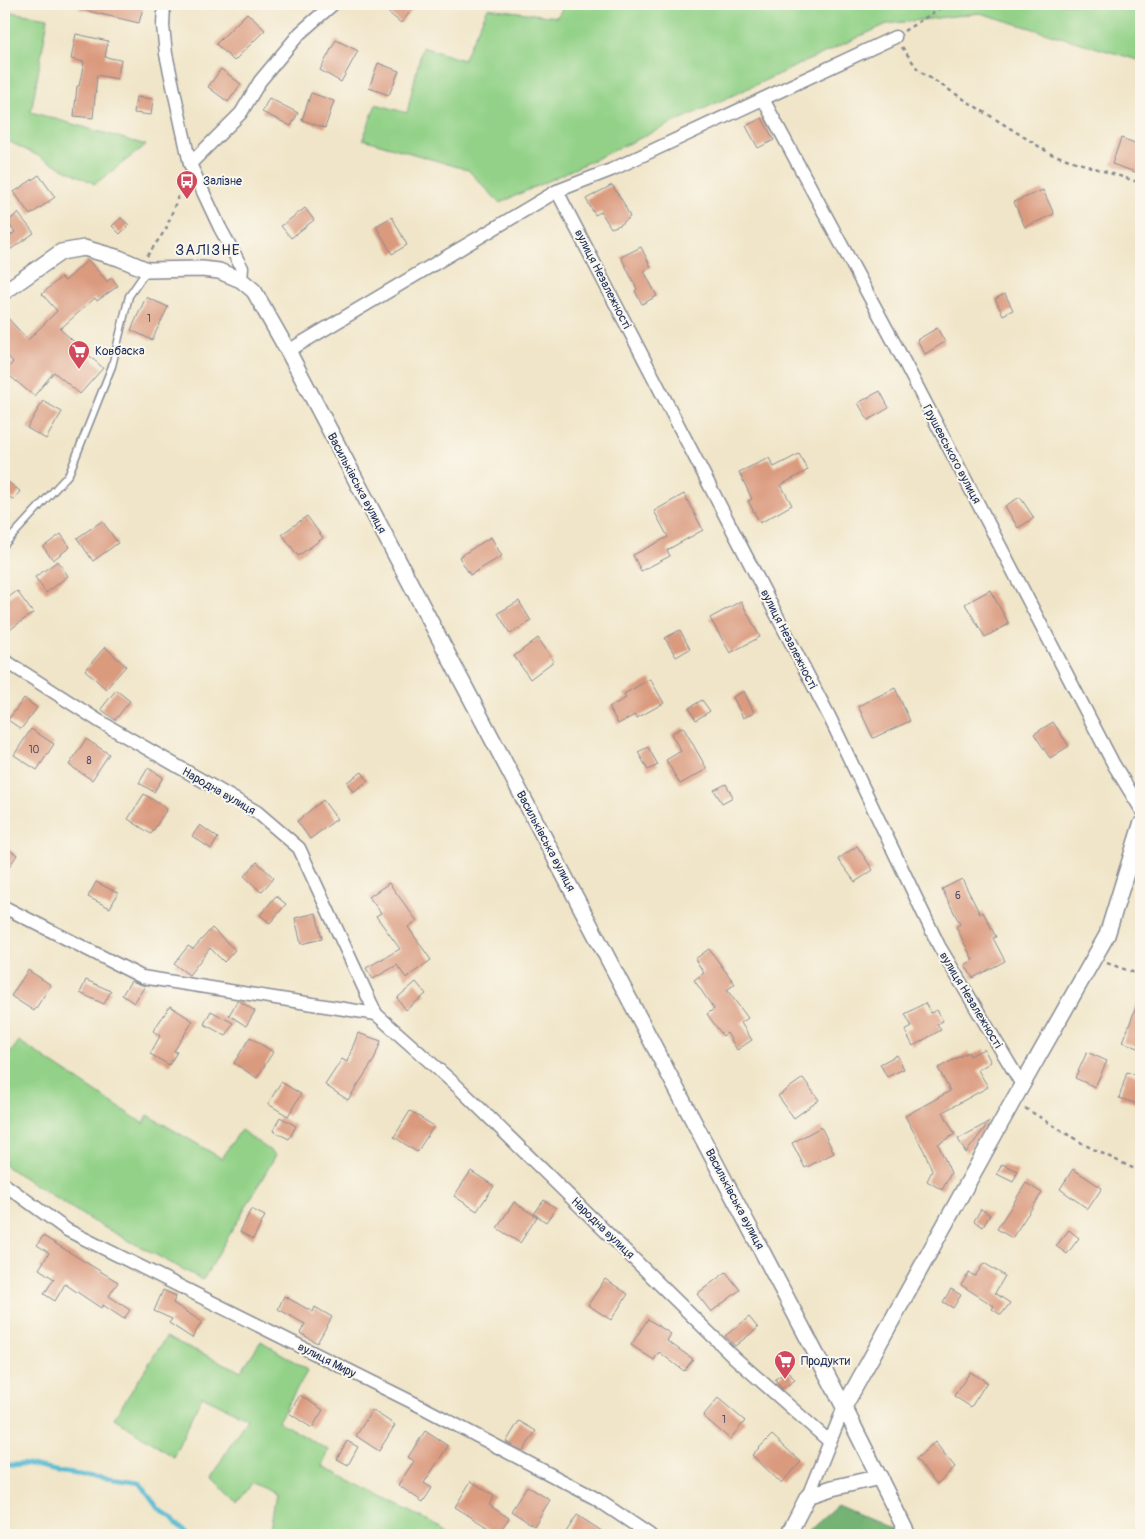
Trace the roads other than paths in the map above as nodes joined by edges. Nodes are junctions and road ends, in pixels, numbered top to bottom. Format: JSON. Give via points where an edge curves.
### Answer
{"nodes":[{"id":1,"x":164,"y":4,"type":"edge"},
{"id":2,"x":333,"y":4,"type":"edge"},
{"id":3,"x":895,"y":37,"type":"road end"},
{"id":4,"x":763,"y":98,"type":"junction"},
{"id":5,"x":190,"y":164,"type":"junction"},
{"id":6,"x":557,"y":191,"type":"junction"},
{"id":7,"x":143,"y":269,"type":"junction"},
{"id":8,"x":241,"y":280,"type":"junction"},
{"id":9,"x":4,"y":292,"type":"edge"},
{"id":10,"x":288,"y":351,"type":"junction"},
{"id":11,"x":4,"y":546,"type":"edge"},
{"id":12,"x":4,"y":660,"type":"edge"},
{"id":13,"x":1141,"y":809,"type":"edge"},
{"id":14,"x":1141,"y":825,"type":"edge"},
{"id":15,"x":4,"y":907,"type":"edge"},
{"id":16,"x":376,"y":1014,"type":"junction"},
{"id":17,"x":1022,"y":1085,"type":"junction"},
{"id":18,"x":4,"y":1184,"type":"edge"},
{"id":19,"x":844,"y":1407,"type":"junction"},
{"id":20,"x":830,"y":1442,"type":"junction"},
{"id":21,"x":880,"y":1477,"type":"junction"},
{"id":22,"x":808,"y":1496,"type":"junction"},
{"id":23,"x":650,"y":1535,"type":"edge"},
{"id":24,"x":788,"y":1535,"type":"edge"},
{"id":25,"x":908,"y":1535,"type":"edge"}],
"edges":[{"from":1,"to":5,"type":"street","via":[[166,54]]},
{"from":2,"to":5,"type":"street","via":[[300,33],[260,81],[241,114]]},
{"from":3,"to":4,"type":"street"},
{"from":4,"to":6,"type":"street","via":[[611,170]]},
{"from":4,"to":13,"type":"street","name":"Грушевського вулиця","via":[[1114,765]]},
{"from":5,"to":8,"type":"street","via":[[242,268]]},
{"from":6,"to":10,"type":"street"},
{"from":6,"to":17,"type":"street","name":"вулиця Незалежності","via":[[830,718],[939,946]]},
{"from":7,"to":8,"type":"street","via":[[202,269],[219,271]]},
{"from":7,"to":9,"type":"street","via":[[84,248],[60,252]]},
{"from":7,"to":11,"type":"lane","via":[[129,296],[112,366],[69,474]]},
{"from":8,"to":10,"type":"street","name":"Васильківська вулиця","via":[[254,291]]},
{"from":10,"to":19,"type":"street","name":"Васильківська вулиця"},
{"from":12,"to":16,"type":"street","name":"Народна вулиця","via":[[99,721],[256,812],[298,848]]},
{"from":14,"to":17,"type":"street","via":[[1107,935]]},
{"from":15,"to":16,"type":"street","via":[[142,977]]},
{"from":16,"to":20,"type":"street","name":"Народна вулиця","via":[[457,1086],[736,1358]]},
{"from":17,"to":19,"type":"street"},
{"from":18,"to":23,"type":"street","name":"вулиця Миру","via":[[67,1230],[422,1407],[594,1498]]},
{"from":19,"to":20,"type":"street"},
{"from":19,"to":21,"type":"street","name":"Васильківська вулиця"},
{"from":20,"to":22,"type":"street"},
{"from":21,"to":22,"type":"street"},
{"from":21,"to":25,"type":"street","name":"Васильківська вулиця"},
{"from":22,"to":24,"type":"street"}]}
